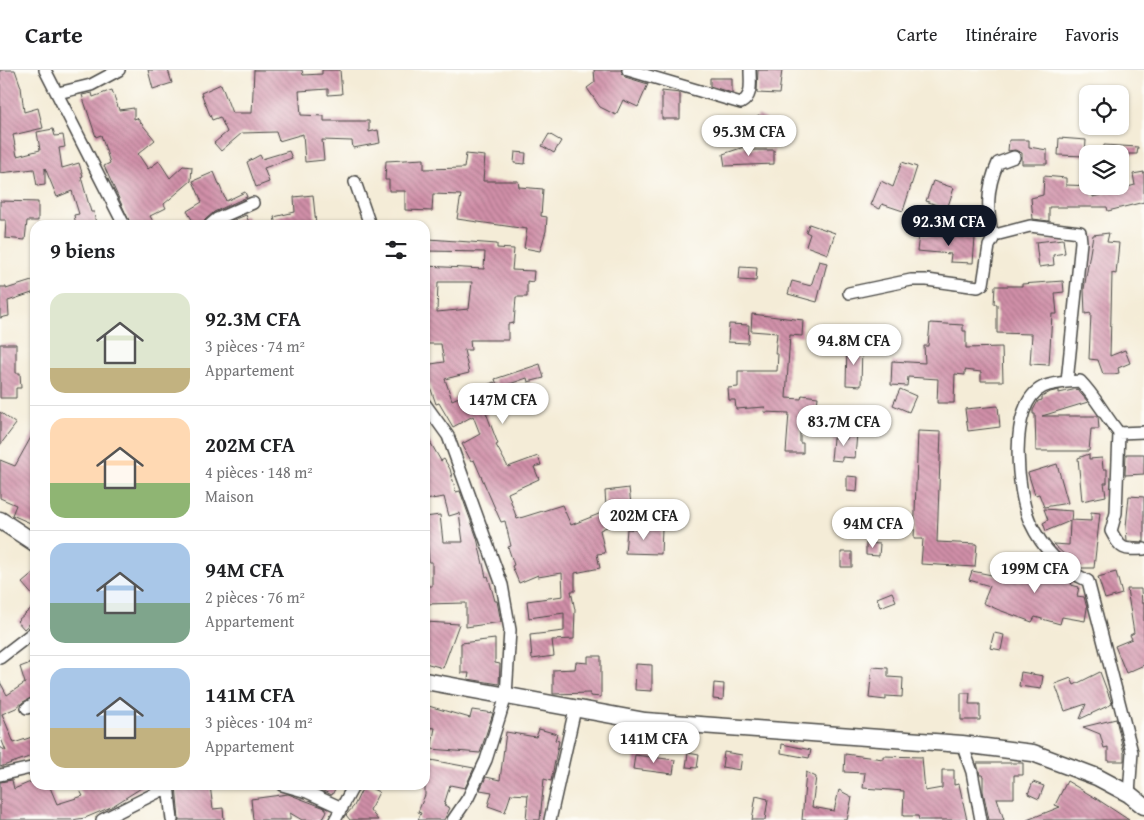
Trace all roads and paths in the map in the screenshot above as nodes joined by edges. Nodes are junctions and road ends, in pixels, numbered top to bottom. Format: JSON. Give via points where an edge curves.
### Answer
{"nodes":[{"id":1,"x":45,"y":70,"type":"edge"},
{"id":2,"x":119,"y":70,"type":"edge"},
{"id":3,"x":628,"y":70,"type":"edge"},
{"id":4,"x":750,"y":70,"type":"edge"},
{"id":5,"x":58,"y":93,"type":"junction"},
{"id":6,"x":1014,"y":157,"type":"dead end"},
{"id":7,"x":355,"y":182,"type":"dead end"},
{"id":8,"x":253,"y":203,"type":"dead end"},
{"id":9,"x":122,"y":220,"type":"edge"},
{"id":10,"x":216,"y":220,"type":"edge"},
{"id":11,"x":368,"y":220,"type":"edge"},
{"id":12,"x":993,"y":239,"type":"junction"},
{"id":13,"x":849,"y":293,"type":"dead end"},
{"id":14,"x":1067,"y":382,"type":"junction"},
{"id":15,"x":430,"y":411,"type":"edge"},
{"id":16,"x":1119,"y":432,"type":"junction"},
{"id":17,"x":1144,"y":432,"type":"edge"},
{"id":18,"x":0,"y":520,"type":"edge"},
{"id":19,"x":30,"y":540,"type":"edge"},
{"id":20,"x":1144,"y":549,"type":"edge"},
{"id":21,"x":30,"y":635,"type":"edge"},
{"id":22,"x":0,"y":658,"type":"edge"},
{"id":23,"x":430,"y":682,"type":"edge"},
{"id":24,"x":506,"y":696,"type":"junction"},
{"id":25,"x":575,"y":709,"type":"junction"},
{"id":26,"x":962,"y":744,"type":"junction"},
{"id":27,"x":30,"y":768,"type":"edge"},
{"id":28,"x":0,"y":775,"type":"edge"},
{"id":29,"x":160,"y":790,"type":"edge"},
{"id":30,"x":168,"y":790,"type":"edge"},
{"id":31,"x":300,"y":790,"type":"edge"},
{"id":32,"x":351,"y":790,"type":"edge"},
{"id":33,"x":1129,"y":794,"type":"junction"},
{"id":34,"x":1144,"y":806,"type":"edge"},
{"id":35,"x":342,"y":808,"type":"junction"},
{"id":36,"x":102,"y":820,"type":"edge"},
{"id":37,"x":172,"y":820,"type":"edge"},
{"id":38,"x":335,"y":820,"type":"edge"},
{"id":39,"x":453,"y":820,"type":"edge"},
{"id":40,"x":550,"y":820,"type":"edge"},
{"id":41,"x":981,"y":820,"type":"edge"}],
"edges":[{"from":1,"to":5,"type":"street"},
{"from":2,"to":5,"type":"street","via":[[91,85]]},
{"from":3,"to":4,"type":"street","via":[[740,103],[747,100],[750,93]]},
{"from":5,"to":9,"type":"street"},
{"from":6,"to":12,"type":"street","via":[[998,163],[990,180],[987,210]]},
{"from":7,"to":11,"type":"street"},
{"from":8,"to":10,"type":"street"},
{"from":12,"to":13,"type":"street","via":[[983,284],[978,287],[911,280]]},
{"from":12,"to":14,"type":"street","via":[[995,235],[1030,226],[1080,232]]},
{"from":14,"to":16,"type":"street","via":[[1080,381]]},
{"from":14,"to":33,"type":"street","via":[[1042,387],[1028,401],[1021,417],[1018,470],[1030,522],[1051,555],[1088,581],[1132,752]]},
{"from":15,"to":24,"type":"street","via":[[448,436],[502,585],[510,630]]},
{"from":16,"to":17,"type":"street"},
{"from":16,"to":20,"type":"street","via":[[1116,513],[1111,531],[1119,546],[1127,550]]},
{"from":18,"to":19,"type":"main road"},
{"from":21,"to":22,"type":"street"},
{"from":23,"to":24,"type":"main road"},
{"from":24,"to":25,"type":"main road"},
{"from":24,"to":39,"type":"street","via":[[486,760],[468,798]]},
{"from":25,"to":26,"type":"main road","via":[[645,721]]},
{"from":25,"to":40,"type":"street"},
{"from":26,"to":33,"type":"main road","via":[[1033,753],[1064,763]]},
{"from":26,"to":41,"type":"street","via":[[972,772]]},
{"from":27,"to":28,"type":"street"},
{"from":29,"to":36,"type":"street"},
{"from":30,"to":37,"type":"street"},
{"from":31,"to":35,"type":"street"},
{"from":32,"to":35,"type":"street"},
{"from":33,"to":34,"type":"main road"},
{"from":35,"to":38,"type":"street"}]}
